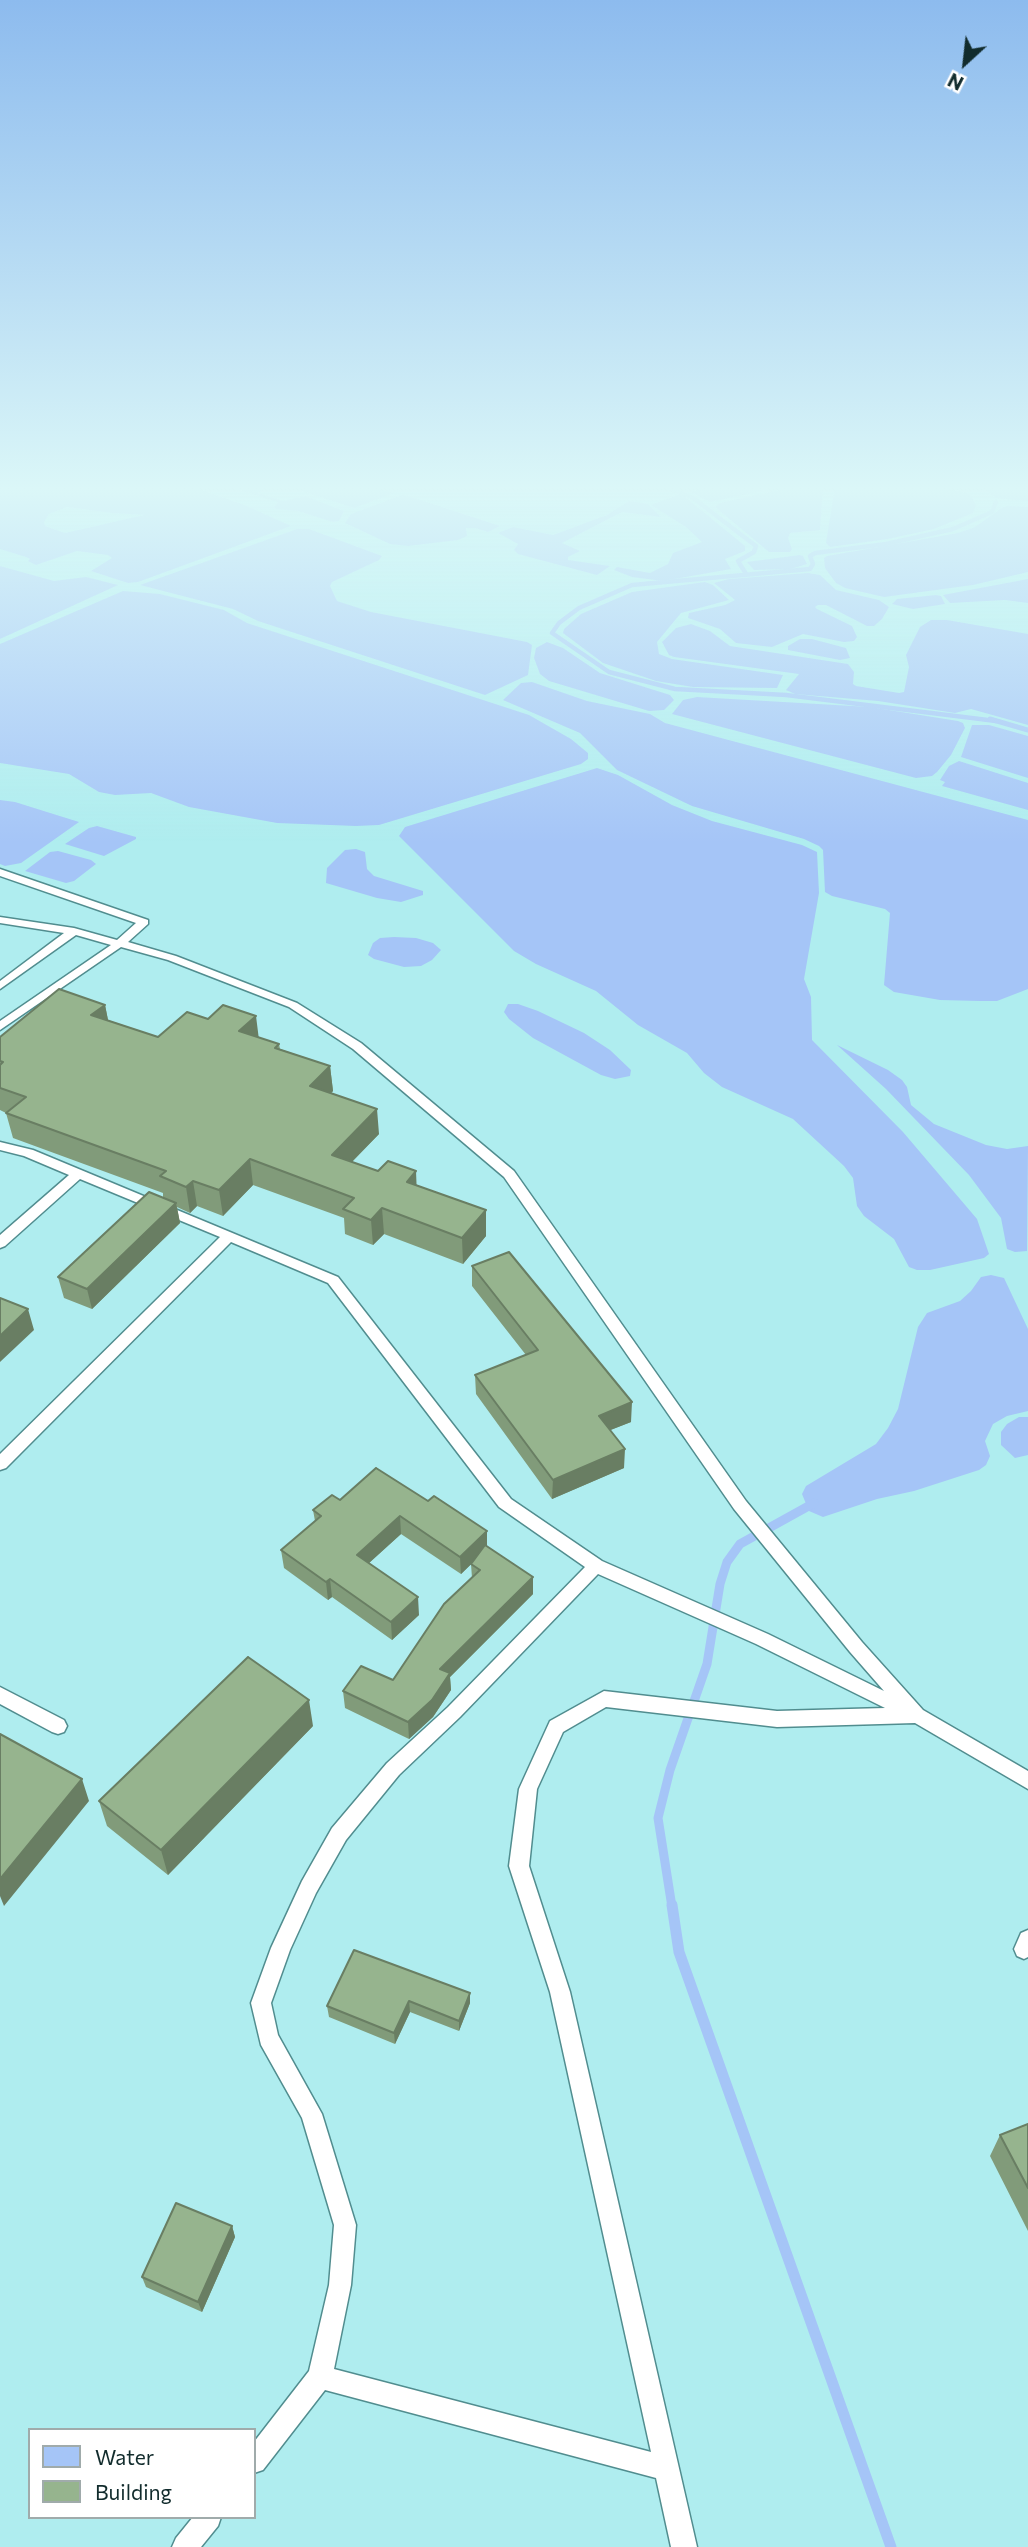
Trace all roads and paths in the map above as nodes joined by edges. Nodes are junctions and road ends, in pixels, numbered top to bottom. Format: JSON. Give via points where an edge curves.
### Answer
{"nodes":[{"id":1,"x":0,"y":872,"type":"edge"},
{"id":2,"x":0,"y":920,"type":"edge"},
{"id":3,"x":74,"y":931,"type":"junction"},
{"id":4,"x":120,"y":944,"type":"junction"},
{"id":5,"x":0,"y":986,"type":"edge"},
{"id":6,"x":0,"y":1026,"type":"edge"},
{"id":7,"x":0,"y":1146,"type":"edge"},
{"id":8,"x":78,"y":1174,"type":"junction"},
{"id":9,"x":229,"y":1236,"type":"junction"},
{"id":10,"x":0,"y":1243,"type":"edge"},
{"id":11,"x":0,"y":1464,"type":"edge"},
{"id":12,"x":596,"y":1566,"type":"junction"},
{"id":13,"x":0,"y":1695,"type":"edge"},
{"id":14,"x":917,"y":1715,"type":"junction"},
{"id":15,"x":58,"y":1726,"type":"dead end"},
{"id":16,"x":1028,"y":1781,"type":"edge"},
{"id":17,"x":320,"y":2377,"type":"junction"},
{"id":18,"x":256,"y":2458,"type":"edge"},
{"id":19,"x":666,"y":2468,"type":"junction"},
{"id":20,"x":207,"y":2519,"type":"edge"},
{"id":21,"x":185,"y":2547,"type":"edge"},
{"id":22,"x":684,"y":2547,"type":"edge"}],
"edges":[{"from":1,"to":4,"type":"lane","via":[[144,922]]},
{"from":2,"to":3,"type":"lane"},
{"from":3,"to":4,"type":"lane"},
{"from":3,"to":5,"type":"lane"},
{"from":4,"to":6,"type":"lane"},
{"from":4,"to":14,"type":"lane","via":[[173,958],[293,1005],[357,1046],[509,1174],[740,1506]]},
{"from":7,"to":8,"type":"lane"},
{"from":8,"to":9,"type":"lane"},
{"from":8,"to":10,"type":"lane"},
{"from":9,"to":11,"type":"lane"},
{"from":9,"to":12,"type":"lane","via":[[333,1280],[506,1503]]},
{"from":12,"to":14,"type":"lane","via":[[762,1639]]},
{"from":12,"to":17,"type":"lane","via":[[393,1769],[339,1834],[304,1899],[261,2003],[268,2038],[312,2114],[345,2225],[340,2286]]},
{"from":13,"to":15,"type":"lane"},
{"from":14,"to":16,"type":"lane"},
{"from":14,"to":19,"type":"lane","via":[[777,1719],[604,1699],[556,1727],[528,1788],[519,1866],[560,1992]]},
{"from":17,"to":18,"type":"lane"},
{"from":17,"to":19,"type":"lane"},
{"from":19,"to":22,"type":"lane"},
{"from":20,"to":21,"type":"lane"}]}
